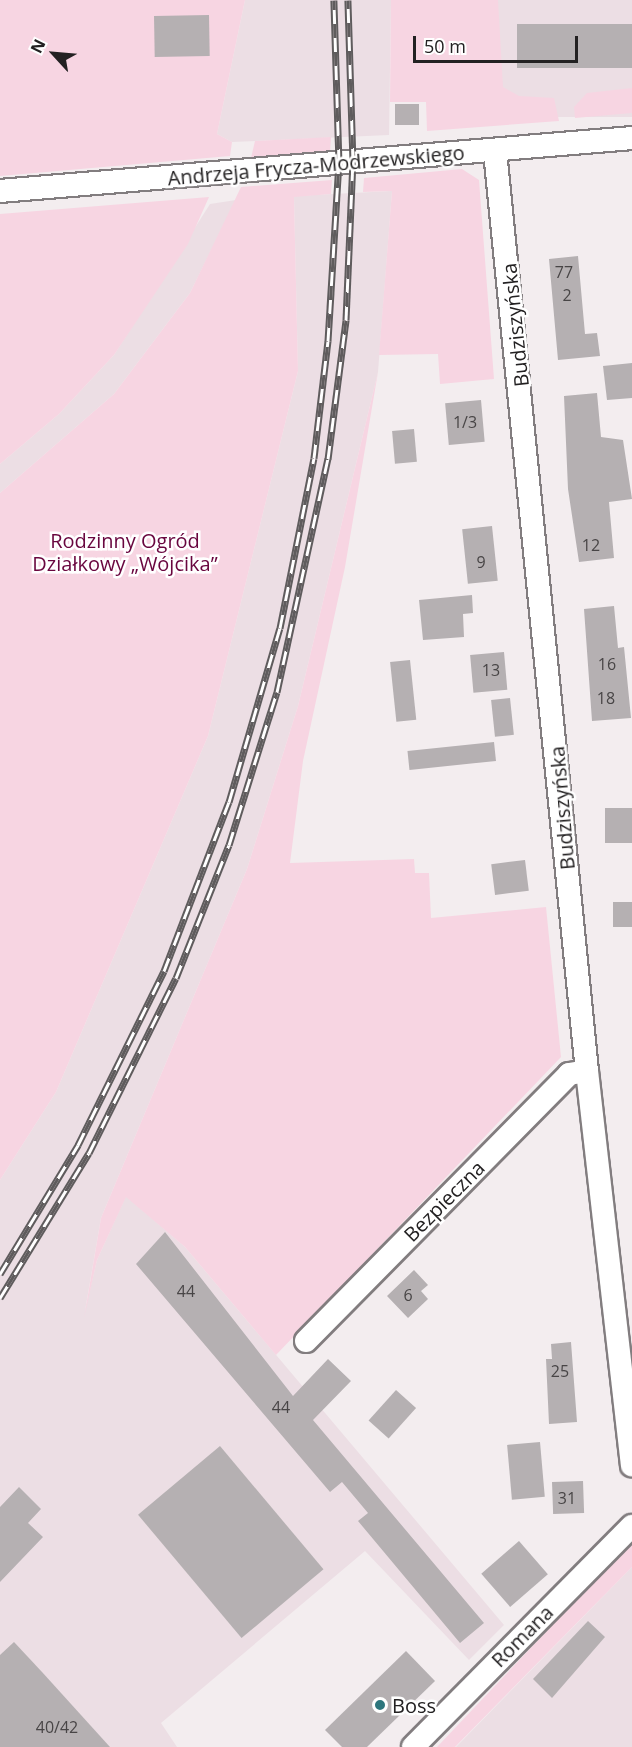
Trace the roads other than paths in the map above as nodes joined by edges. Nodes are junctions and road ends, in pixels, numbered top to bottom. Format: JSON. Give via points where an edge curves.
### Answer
{"nodes":[{"id":1,"x":632,"y":138,"type":"edge"},
{"id":2,"x":495,"y":151,"type":"junction"},
{"id":3,"x":0,"y":191,"type":"edge"},
{"id":4,"x":586,"y":1071,"type":"junction"},
{"id":5,"x":306,"y":1341,"type":"dead end"},
{"id":6,"x":632,"y":1466,"type":"edge"},
{"id":7,"x":632,"y":1526,"type":"edge"},
{"id":8,"x":413,"y":1747,"type":"edge"}],
"edges":[{"from":1,"to":2,"type":"street","name":"Andrzeja Frycza-Modrzewskiego"},
{"from":2,"to":3,"type":"street","name":"Andrzeja Frycza-Modrzewskiego"},
{"from":2,"to":4,"type":"street","name":"Budziszyńska"},
{"from":4,"to":5,"type":"street","name":"Bezpieczna","via":[[569,1074]]},
{"from":4,"to":6,"type":"street","name":"Budziszyńska"},
{"from":7,"to":8,"type":"street","name":"Romana"}]}
